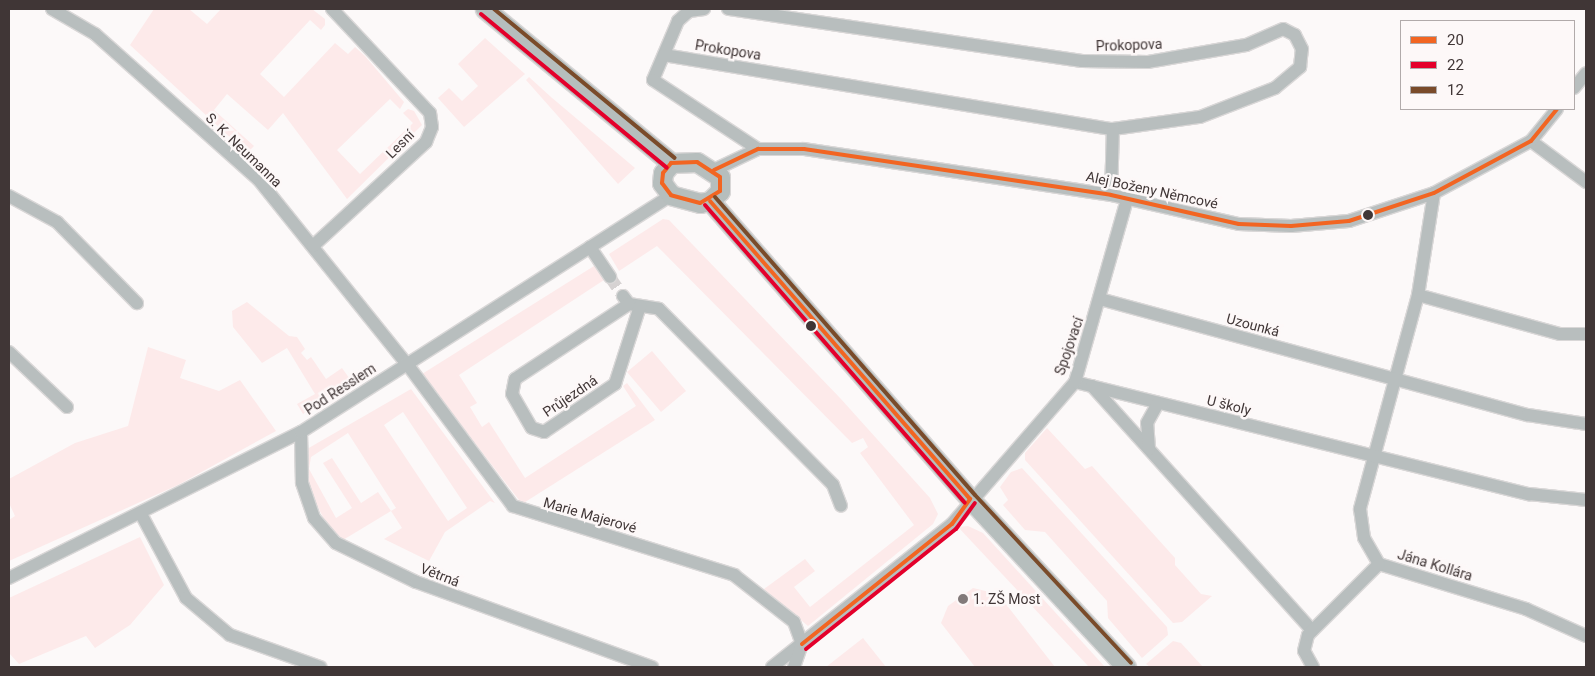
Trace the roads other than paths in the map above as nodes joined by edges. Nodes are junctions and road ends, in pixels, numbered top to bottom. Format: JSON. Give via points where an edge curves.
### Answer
{"nodes":[{"id":1,"x":52,"y":9,"type":"edge"},
{"id":2,"x":332,"y":9,"type":"edge"},
{"id":3,"x":485,"y":9,"type":"edge"},
{"id":4,"x":704,"y":9,"type":"edge"},
{"id":5,"x":728,"y":9,"type":"edge"},
{"id":6,"x":762,"y":11,"type":"edge"},
{"id":7,"x":664,"y":55,"type":"junction"},
{"id":8,"x":1586,"y":73,"type":"edge"},
{"id":9,"x":1575,"y":87,"type":"edge"},
{"id":10,"x":1556,"y":110,"type":"edge"},
{"id":11,"x":1113,"y":129,"type":"junction"},
{"id":12,"x":1531,"y":141,"type":"junction"},
{"id":13,"x":758,"y":149,"type":"junction"},
{"id":14,"x":671,"y":163,"type":"junction"},
{"id":15,"x":714,"y":170,"type":"junction"},
{"id":16,"x":1586,"y":182,"type":"edge"},
{"id":17,"x":1434,"y":193,"type":"junction"},
{"id":18,"x":670,"y":195,"type":"junction"},
{"id":19,"x":1111,"y":195,"type":"junction"},
{"id":20,"x":9,"y":196,"type":"edge"},
{"id":21,"x":1127,"y":199,"type":"junction"},
{"id":22,"x":710,"y":201,"type":"junction"},
{"id":23,"x":313,"y":246,"type":"junction"},
{"id":24,"x":590,"y":247,"type":"junction"},
{"id":25,"x":610,"y":276,"type":"tunnel mouth"},
{"id":26,"x":1418,"y":295,"type":"junction"},
{"id":27,"x":1100,"y":299,"type":"junction"},
{"id":28,"x":631,"y":302,"type":"junction"},
{"id":29,"x":137,"y":303,"type":"dead end"},
{"id":30,"x":1586,"y":334,"type":"edge"},
{"id":31,"x":9,"y":352,"type":"edge"},
{"id":32,"x":407,"y":364,"type":"junction"},
{"id":33,"x":1398,"y":380,"type":"junction"},
{"id":34,"x":1075,"y":382,"type":"junction"},
{"id":35,"x":1092,"y":386,"type":"junction"},
{"id":36,"x":1158,"y":403,"type":"junction"},
{"id":37,"x":68,"y":407,"type":"dead end"},
{"id":38,"x":1586,"y":424,"type":"edge"},
{"id":39,"x":301,"y":432,"type":"junction"},
{"id":40,"x":1148,"y":449,"type":"junction"},
{"id":41,"x":1375,"y":458,"type":"junction"},
{"id":42,"x":970,"y":499,"type":"junction"},
{"id":43,"x":1586,"y":500,"type":"edge"},
{"id":44,"x":841,"y":506,"type":"dead end"},
{"id":45,"x":141,"y":514,"type":"junction"},
{"id":46,"x":1379,"y":564,"type":"junction"},
{"id":47,"x":9,"y":578,"type":"edge"},
{"id":48,"x":1312,"y":630,"type":"junction"},
{"id":49,"x":1586,"y":636,"type":"edge"},
{"id":50,"x":802,"y":644,"type":"junction"},
{"id":51,"x":320,"y":667,"type":"edge"},
{"id":52,"x":652,"y":667,"type":"edge"},
{"id":53,"x":772,"y":667,"type":"edge"},
{"id":54,"x":794,"y":667,"type":"edge"},
{"id":55,"x":1126,"y":667,"type":"edge"},
{"id":56,"x":1313,"y":667,"type":"edge"}],
"edges":[{"from":1,"to":23,"type":"street","name":"S. K. Neumanna","via":[[95,34],[258,179]]},
{"from":2,"to":23,"type":"street","name":"Lesní","via":[[430,113],[432,127],[426,142]]},
{"from":3,"to":14,"type":"street"},
{"from":4,"to":7,"type":"street","via":[[689,11],[678,21]]},
{"from":5,"to":6,"type":"street","name":"Prokopova"},
{"from":6,"to":11,"type":"street","name":"Prokopova","via":[[1082,61],[1148,62],[1246,45],[1283,29],[1295,35],[1302,49],[1300,67],[1275,88],[1200,117]]},
{"from":7,"to":11,"type":"street","name":"Prokopova"},
{"from":7,"to":13,"type":"street","via":[[653,80]]},
{"from":8,"to":9,"type":"street"},
{"from":10,"to":12,"type":"street","name":"Alej Boženy Němcové"},
{"from":11,"to":19,"type":"street"},
{"from":12,"to":16,"type":"street"},
{"from":12,"to":17,"type":"street","name":"Alej Boženy Němcové"},
{"from":13,"to":15,"type":"street","name":"Alej Boženy Němcové"},
{"from":13,"to":19,"type":"street","name":"Alej Boženy Němcové","via":[[804,149]]},
{"from":14,"to":15,"type":"street","via":[[697,162]]},
{"from":14,"to":18,"type":"street","via":[[663,172],[662,183]]},
{"from":15,"to":22,"type":"street","via":[[720,177],[720,191]]},
{"from":17,"to":21,"type":"street","name":"Alej Boženy Němcové","via":[[1349,221],[1291,226],[1239,224]]},
{"from":17,"to":26,"type":"street","name":"Jána Kollára"},
{"from":18,"to":22,"type":"street","via":[[688,202]]},
{"from":18,"to":24,"type":"street","name":"Pod Resslem"},
{"from":19,"to":21,"type":"street","name":"Alej Boženy Němcové"},
{"from":20,"to":29,"type":"street","via":[[56,222]]},
{"from":21,"to":27,"type":"street","name":"Spojovací"},
{"from":22,"to":42,"type":"street"},
{"from":23,"to":32,"type":"street","name":"S. K. Neumanna"},
{"from":24,"to":25,"type":"street"},
{"from":24,"to":32,"type":"street","name":"Pod Resslem"},
{"from":26,"to":30,"type":"street","via":[[1560,334]]},
{"from":26,"to":33,"type":"street","name":"Jána Kollára"},
{"from":27,"to":33,"type":"street","name":"Uzounká"},
{"from":27,"to":34,"type":"street","name":"Spojovací"},
{"from":28,"to":28,"type":"street","name":"Průjezdná","via":[[516,379],[512,394],[532,428],[544,432],[614,384]]},
{"from":28,"to":44,"type":"street","via":[[660,310],[833,485]]},
{"from":31,"to":37,"type":"street"},
{"from":32,"to":39,"type":"street","name":"Pod Resslem"},
{"from":32,"to":50,"type":"street","name":"Marie Majerové","via":[[513,506],[734,575],[794,622]]},
{"from":33,"to":38,"type":"street","name":"Uzounká","via":[[1528,415]]},
{"from":33,"to":41,"type":"street","name":"Jána Kollára"},
{"from":34,"to":35,"type":"street","name":"U školy"},
{"from":34,"to":42,"type":"street","name":"Spojovací"},
{"from":35,"to":36,"type":"street","name":"U školy"},
{"from":35,"to":40,"type":"street"},
{"from":36,"to":40,"type":"street","via":[[1147,424]]},
{"from":36,"to":41,"type":"street","name":"U školy"},
{"from":39,"to":45,"type":"street","name":"Pod Resslem"},
{"from":39,"to":52,"type":"street","name":"Větrná","via":[[302,483],[314,518],[336,543],[416,582]]},
{"from":40,"to":48,"type":"street"},
{"from":41,"to":43,"type":"street","name":"U školy","via":[[1529,494]]},
{"from":41,"to":46,"type":"street","name":"Jána Kollára","via":[[1360,509],[1364,538]]},
{"from":42,"to":50,"type":"street","name":"Spojovací","via":[[952,524]]},
{"from":42,"to":55,"type":"street"},
{"from":45,"to":47,"type":"street","name":"Pod Resslem"},
{"from":45,"to":51,"type":"street","via":[[186,598],[215,623],[230,635]]},
{"from":46,"to":48,"type":"street"},
{"from":46,"to":49,"type":"street","name":"Jána Kollára","via":[[1526,609]]},
{"from":48,"to":56,"type":"street","via":[[1304,651]]},
{"from":50,"to":53,"type":"street","name":"Spojovací"},
{"from":50,"to":54,"type":"street"}]}
